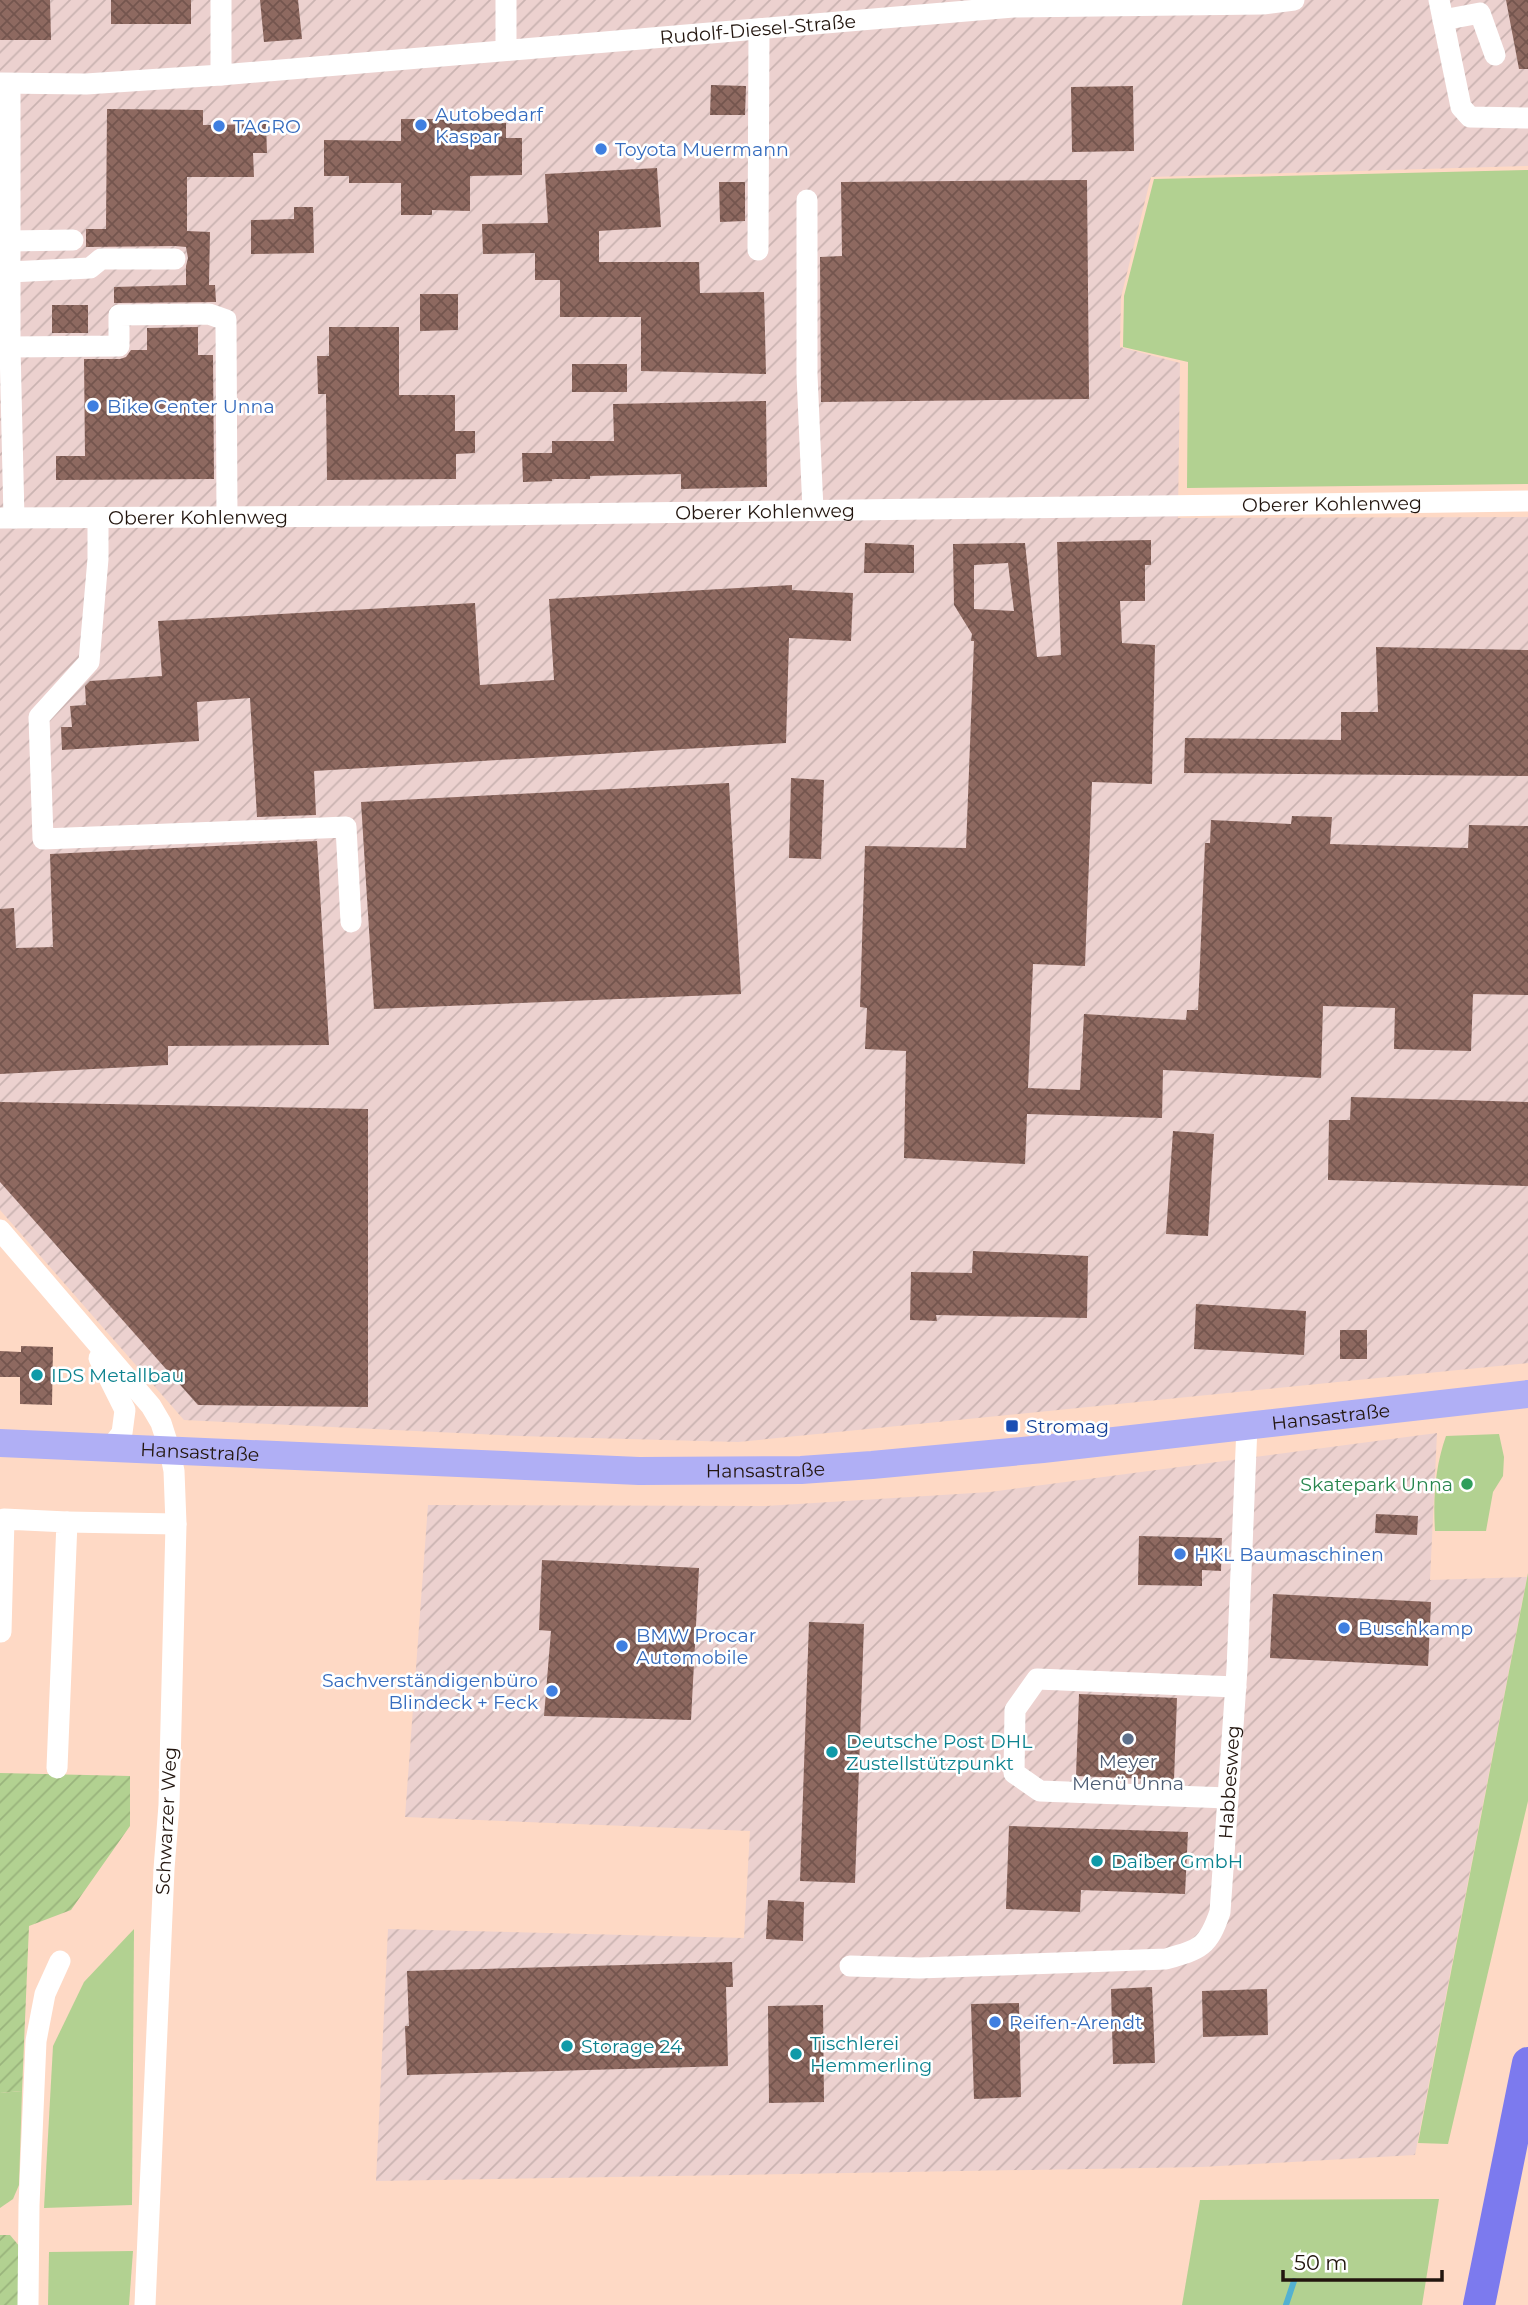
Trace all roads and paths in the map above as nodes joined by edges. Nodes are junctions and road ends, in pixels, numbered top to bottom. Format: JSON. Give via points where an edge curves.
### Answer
{"nodes":[{"id":1,"x":221,"y":0,"type":"edge"},
{"id":2,"x":506,"y":0,"type":"edge"},
{"id":3,"x":1294,"y":0,"type":"edge"},
{"id":4,"x":1441,"y":10,"type":"edge"},
{"id":5,"x":759,"y":29,"type":"junction"},
{"id":6,"x":506,"y":50,"type":"junction"},
{"id":7,"x":1495,"y":55,"type":"dead end"},
{"id":8,"x":221,"y":75,"type":"junction"},
{"id":9,"x":5,"y":84,"type":"edge"},
{"id":10,"x":1528,"y":118,"type":"edge"},
{"id":11,"x":807,"y":200,"type":"dead end"},
{"id":12,"x":73,"y":240,"type":"dead end"},
{"id":13,"x":10,"y":242,"type":"junction"},
{"id":14,"x":758,"y":250,"type":"dead end"},
{"id":15,"x":175,"y":259,"type":"dead end"},
{"id":16,"x":10,"y":272,"type":"junction"},
{"id":17,"x":10,"y":347,"type":"junction"},
{"id":18,"x":1528,"y":501,"type":"edge"},
{"id":19,"x":813,"y":510,"type":"junction"},
{"id":20,"x":227,"y":517,"type":"junction"},
{"id":21,"x":7,"y":518,"type":"edge"},
{"id":22,"x":98,"y":519,"type":"junction"},
{"id":23,"x":351,"y":922,"type":"dead end"},
{"id":24,"x":0,"y":1230,"type":"edge"},
{"id":25,"x":84,"y":1328,"type":"junction"},
{"id":26,"x":1528,"y":1394,"type":"edge"},
{"id":27,"x":1247,"y":1426,"type":"junction"},
{"id":28,"x":0,"y":1443,"type":"edge"},
{"id":29,"x":110,"y":1448,"type":"junction"},
{"id":30,"x":170,"y":1451,"type":"junction"},
{"id":31,"x":67,"y":1522,"type":"junction"},
{"id":32,"x":176,"y":1524,"type":"junction"},
{"id":33,"x":1,"y":1632,"type":"edge"},
{"id":34,"x":1236,"y":1687,"type":"junction"},
{"id":35,"x":57,"y":1768,"type":"dead end"},
{"id":36,"x":1228,"y":1798,"type":"junction"},
{"id":37,"x":60,"y":1961,"type":"dead end"},
{"id":38,"x":850,"y":1966,"type":"dead end"},
{"id":39,"x":1528,"y":2063,"type":"edge"},
{"id":40,"x":28,"y":2305,"type":"edge"},
{"id":41,"x":145,"y":2305,"type":"edge"},
{"id":42,"x":1479,"y":2305,"type":"edge"}],
"edges":[{"from":1,"to":8,"type":"street"},
{"from":2,"to":6,"type":"street"},
{"from":3,"to":5,"type":"street","name":"Rudolf-Diesel-Straße","via":[[1013,7]]},
{"from":4,"to":7,"type":"street","via":[[1480,13]]},
{"from":4,"to":10,"type":"street","via":[[1461,107],[1470,117]]},
{"from":5,"to":6,"type":"street","name":"Rudolf-Diesel-Straße"},
{"from":5,"to":14,"type":"street"},
{"from":6,"to":8,"type":"street","name":"Rudolf-Diesel-Straße"},
{"from":8,"to":9,"type":"street","name":"Rudolf-Diesel-Straße"},
{"from":9,"to":13,"type":"street"},
{"from":11,"to":19,"type":"street"},
{"from":12,"to":13,"type":"street"},
{"from":13,"to":16,"type":"street"},
{"from":15,"to":16,"type":"street","via":[[101,259],[90,268]]},
{"from":16,"to":17,"type":"street"},
{"from":17,"to":20,"type":"street","via":[[119,346],[119,315],[209,314],[226,320]]},
{"from":17,"to":21,"type":"street"},
{"from":18,"to":19,"type":"street","name":"Oberer Kohlenweg"},
{"from":19,"to":20,"type":"street","name":"Oberer Kohlenweg"},
{"from":20,"to":22,"type":"street","name":"Oberer Kohlenweg"},
{"from":21,"to":22,"type":"street","name":"Oberer Kohlenweg"},
{"from":22,"to":23,"type":"street","via":[[89,662],[38,717],[43,839],[346,827]]},
{"from":24,"to":25,"type":"street"},
{"from":25,"to":29,"type":"street","via":[[125,1410],[122,1433]]},
{"from":25,"to":30,"type":"street","name":"Schwarzer Weg","via":[[151,1406]]},
{"from":26,"to":27,"type":"main road","name":"Hansastraße"},
{"from":27,"to":30,"type":"main road","name":"Hansastraße","via":[[787,1470],[639,1471]]},
{"from":27,"to":34,"type":"street","name":"Habbesweg"},
{"from":28,"to":29,"type":"main road","name":"Hansastraße"},
{"from":29,"to":30,"type":"main road","name":"Hansastraße"},
{"from":30,"to":32,"type":"street","name":"Schwarzer Weg"},
{"from":31,"to":32,"type":"street"},
{"from":31,"to":33,"type":"street","via":[[4,1519]]},
{"from":31,"to":35,"type":"street"},
{"from":32,"to":41,"type":"street","name":"Schwarzer Weg","via":[[169,1805]]},
{"from":34,"to":36,"type":"street","name":"Habbesweg"},
{"from":34,"to":36,"type":"street","via":[[1037,1679],[1015,1710],[1014,1773],[1040,1791]]},
{"from":36,"to":38,"type":"street","name":"Habbesweg","via":[[1220,1912],[1212,1935],[1193,1951],[1166,1959],[919,1968]]},
{"from":37,"to":40,"type":"street","via":[[44,1994],[36,2041]]},
{"from":39,"to":42,"type":"highway"}]}
